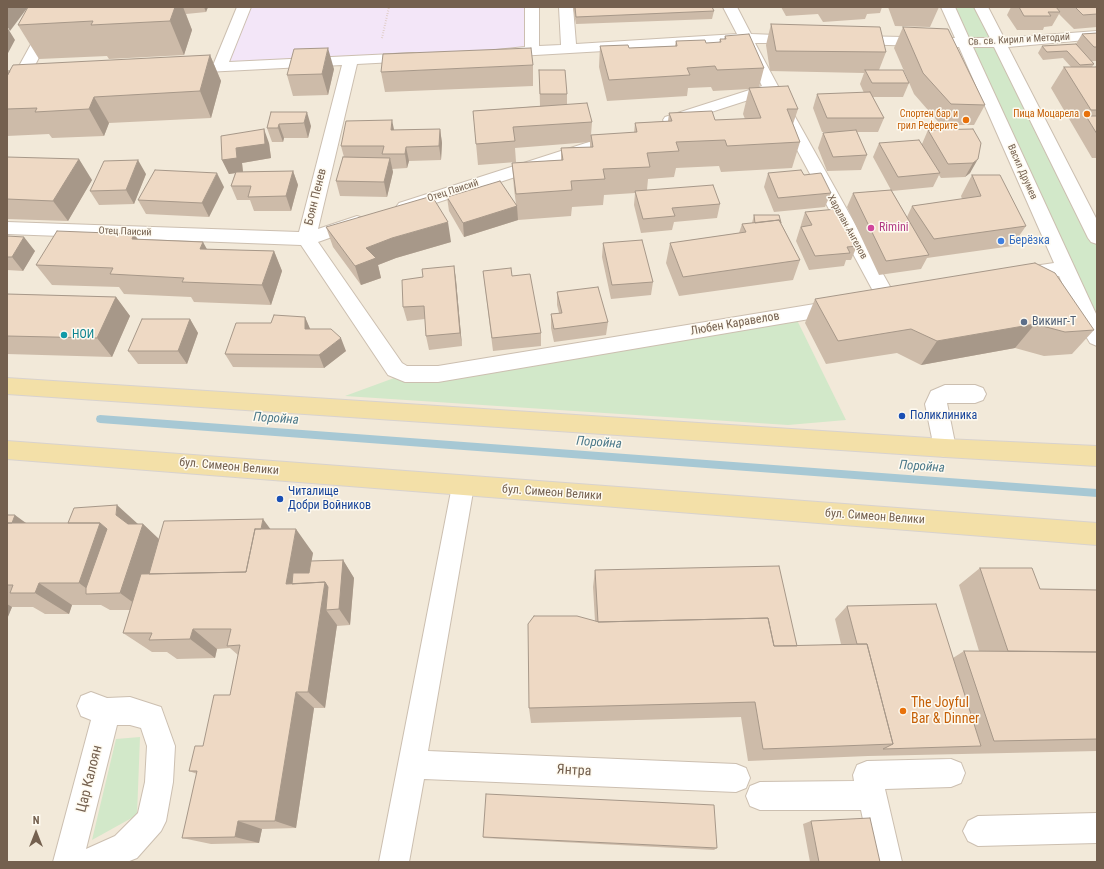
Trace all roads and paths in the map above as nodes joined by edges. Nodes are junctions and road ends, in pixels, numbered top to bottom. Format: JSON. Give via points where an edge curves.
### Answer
{"nodes":[{"id":1,"x":244,"y":7,"type":"edge"},
{"id":2,"x":389,"y":7,"type":"edge"},
{"id":3,"x":532,"y":7,"type":"edge"},
{"id":4,"x":566,"y":7,"type":"edge"},
{"id":5,"x":730,"y":7,"type":"edge"},
{"id":6,"x":948,"y":7,"type":"edge"},
{"id":7,"x":981,"y":7,"type":"edge"},
{"id":8,"x":63,"y":26,"type":"edge"},
{"id":9,"x":1097,"y":35,"type":"edge"},
{"id":10,"x":744,"y":38,"type":"junction"},
{"id":11,"x":807,"y":39,"type":"edge"},
{"id":12,"x":839,"y":40,"type":"edge"},
{"id":13,"x":964,"y":43,"type":"junction"},
{"id":14,"x":999,"y":43,"type":"junction"},
{"id":15,"x":380,"y":45,"type":"dead end"},
{"id":16,"x":569,"y":49,"type":"junction"},
{"id":17,"x":532,"y":51,"type":"junction"},
{"id":18,"x":485,"y":54,"type":"edge"},
{"id":19,"x":429,"y":56,"type":"edge"},
{"id":20,"x":350,"y":60,"type":"junction"},
{"id":21,"x":220,"y":67,"type":"junction"},
{"id":22,"x":172,"y":69,"type":"edge"},
{"id":23,"x":37,"y":76,"type":"edge"},
{"id":24,"x":14,"y":77,"type":"edge"},
{"id":25,"x":771,"y":88,"type":"junction"},
{"id":26,"x":655,"y":126,"type":"edge"},
{"id":27,"x":602,"y":143,"type":"edge"},
{"id":28,"x":7,"y":228,"type":"edge"},
{"id":29,"x":1097,"y":238,"type":"edge"},
{"id":30,"x":306,"y":239,"type":"junction"},
{"id":31,"x":1065,"y":268,"type":"junction"},
{"id":32,"x":1003,"y":278,"type":"edge"},
{"id":33,"x":879,"y":300,"type":"joint"},
{"id":34,"x":1097,"y":338,"type":"edge"},
{"id":35,"x":405,"y":374,"type":"joint"},
{"id":36,"x":7,"y":386,"type":"edge"},
{"id":37,"x":975,"y":394,"type":"dead end"},
{"id":38,"x":945,"y":448,"type":"junction"},
{"id":39,"x":7,"y":450,"type":"edge"},
{"id":40,"x":1097,"y":456,"type":"edge"},
{"id":41,"x":462,"y":486,"type":"junction"},
{"id":42,"x":1097,"y":534,"type":"edge"},
{"id":43,"x":412,"y":764,"type":"junction"},
{"id":44,"x":951,"y":773,"type":"dead end"},
{"id":45,"x":736,"y":778,"type":"dead end"},
{"id":46,"x":872,"y":795,"type":"junction"},
{"id":47,"x":760,"y":796,"type":"dead end"},
{"id":48,"x":1097,"y":828,"type":"edge"},
{"id":49,"x":978,"y":831,"type":"dead end"},
{"id":50,"x":68,"y":862,"type":"edge"},
{"id":51,"x":92,"y":862,"type":"edge"},
{"id":52,"x":394,"y":862,"type":"edge"},
{"id":53,"x":887,"y":862,"type":"edge"}],
"edges":[{"from":1,"to":21,"type":"street"},
{"from":2,"to":15,"type":"path"},
{"from":3,"to":17,"type":"street"},
{"from":4,"to":16,"type":"street"},
{"from":5,"to":10,"type":"street","name":"Харалан Ангелов"},
{"from":6,"to":13,"type":"street","name":"Васил Друмев"},
{"from":7,"to":14,"type":"street"},
{"from":8,"to":24,"type":"street","via":[[47,26]]},
{"from":9,"to":14,"type":"street","name":"Св. св. Кирил и Методий"},
{"from":10,"to":11,"type":"street"},
{"from":10,"to":16,"type":"street"},
{"from":10,"to":25,"type":"street","name":"Харалан Ангелов"},
{"from":12,"to":13,"type":"street","name":"Св. св. Кирил и Методий"},
{"from":13,"to":14,"type":"street","name":"Св. св. Кирил и Методий"},
{"from":13,"to":31,"type":"street","name":"Васил Друмев"},
{"from":14,"to":29,"type":"street"},
{"from":16,"to":17,"type":"street"},
{"from":17,"to":18,"type":"street"},
{"from":19,"to":20,"type":"street"},
{"from":20,"to":21,"type":"street"},
{"from":20,"to":30,"type":"street","name":"Боян Пенев"},
{"from":21,"to":22,"type":"street"},
{"from":23,"to":24,"type":"street"},
{"from":25,"to":26,"type":"street"},
{"from":25,"to":33,"type":"street","name":"Харалан Ангелов"},
{"from":27,"to":30,"type":"street","name":"Отец Паисий"},
{"from":28,"to":30,"type":"street","name":"Отец Паисий"},
{"from":30,"to":35,"type":"street","name":"Боян Пенев","via":[[395,369]]},
{"from":31,"to":32,"type":"street"},
{"from":31,"to":34,"type":"street","name":"Васил Друмев"},
{"from":33,"to":35,"type":"street","name":"Любен Каравелов","via":[[438,374]]},
{"from":36,"to":38,"type":"main road"},
{"from":37,"to":38,"type":"street","via":[[945,394],[939,397],[936,404]]},
{"from":38,"to":40,"type":"main road"},
{"from":39,"to":41,"type":"main road","name":"бул. Симеон Велики"},
{"from":41,"to":42,"type":"main road","name":"бул. Симеон Велики"},
{"from":41,"to":43,"type":"street"},
{"from":43,"to":45,"type":"street","name":"Янтра"},
{"from":43,"to":52,"type":"street"},
{"from":44,"to":46,"type":"street","via":[[867,775]]},
{"from":46,"to":47,"type":"street"},
{"from":46,"to":53,"type":"street"},
{"from":48,"to":49,"type":"street"},
{"from":50,"to":51,"type":"street","name":"Цар Калоян","via":[[99,709],[130,711],[151,717],[161,746],[160,782],[151,821],[126,847]]}]}
